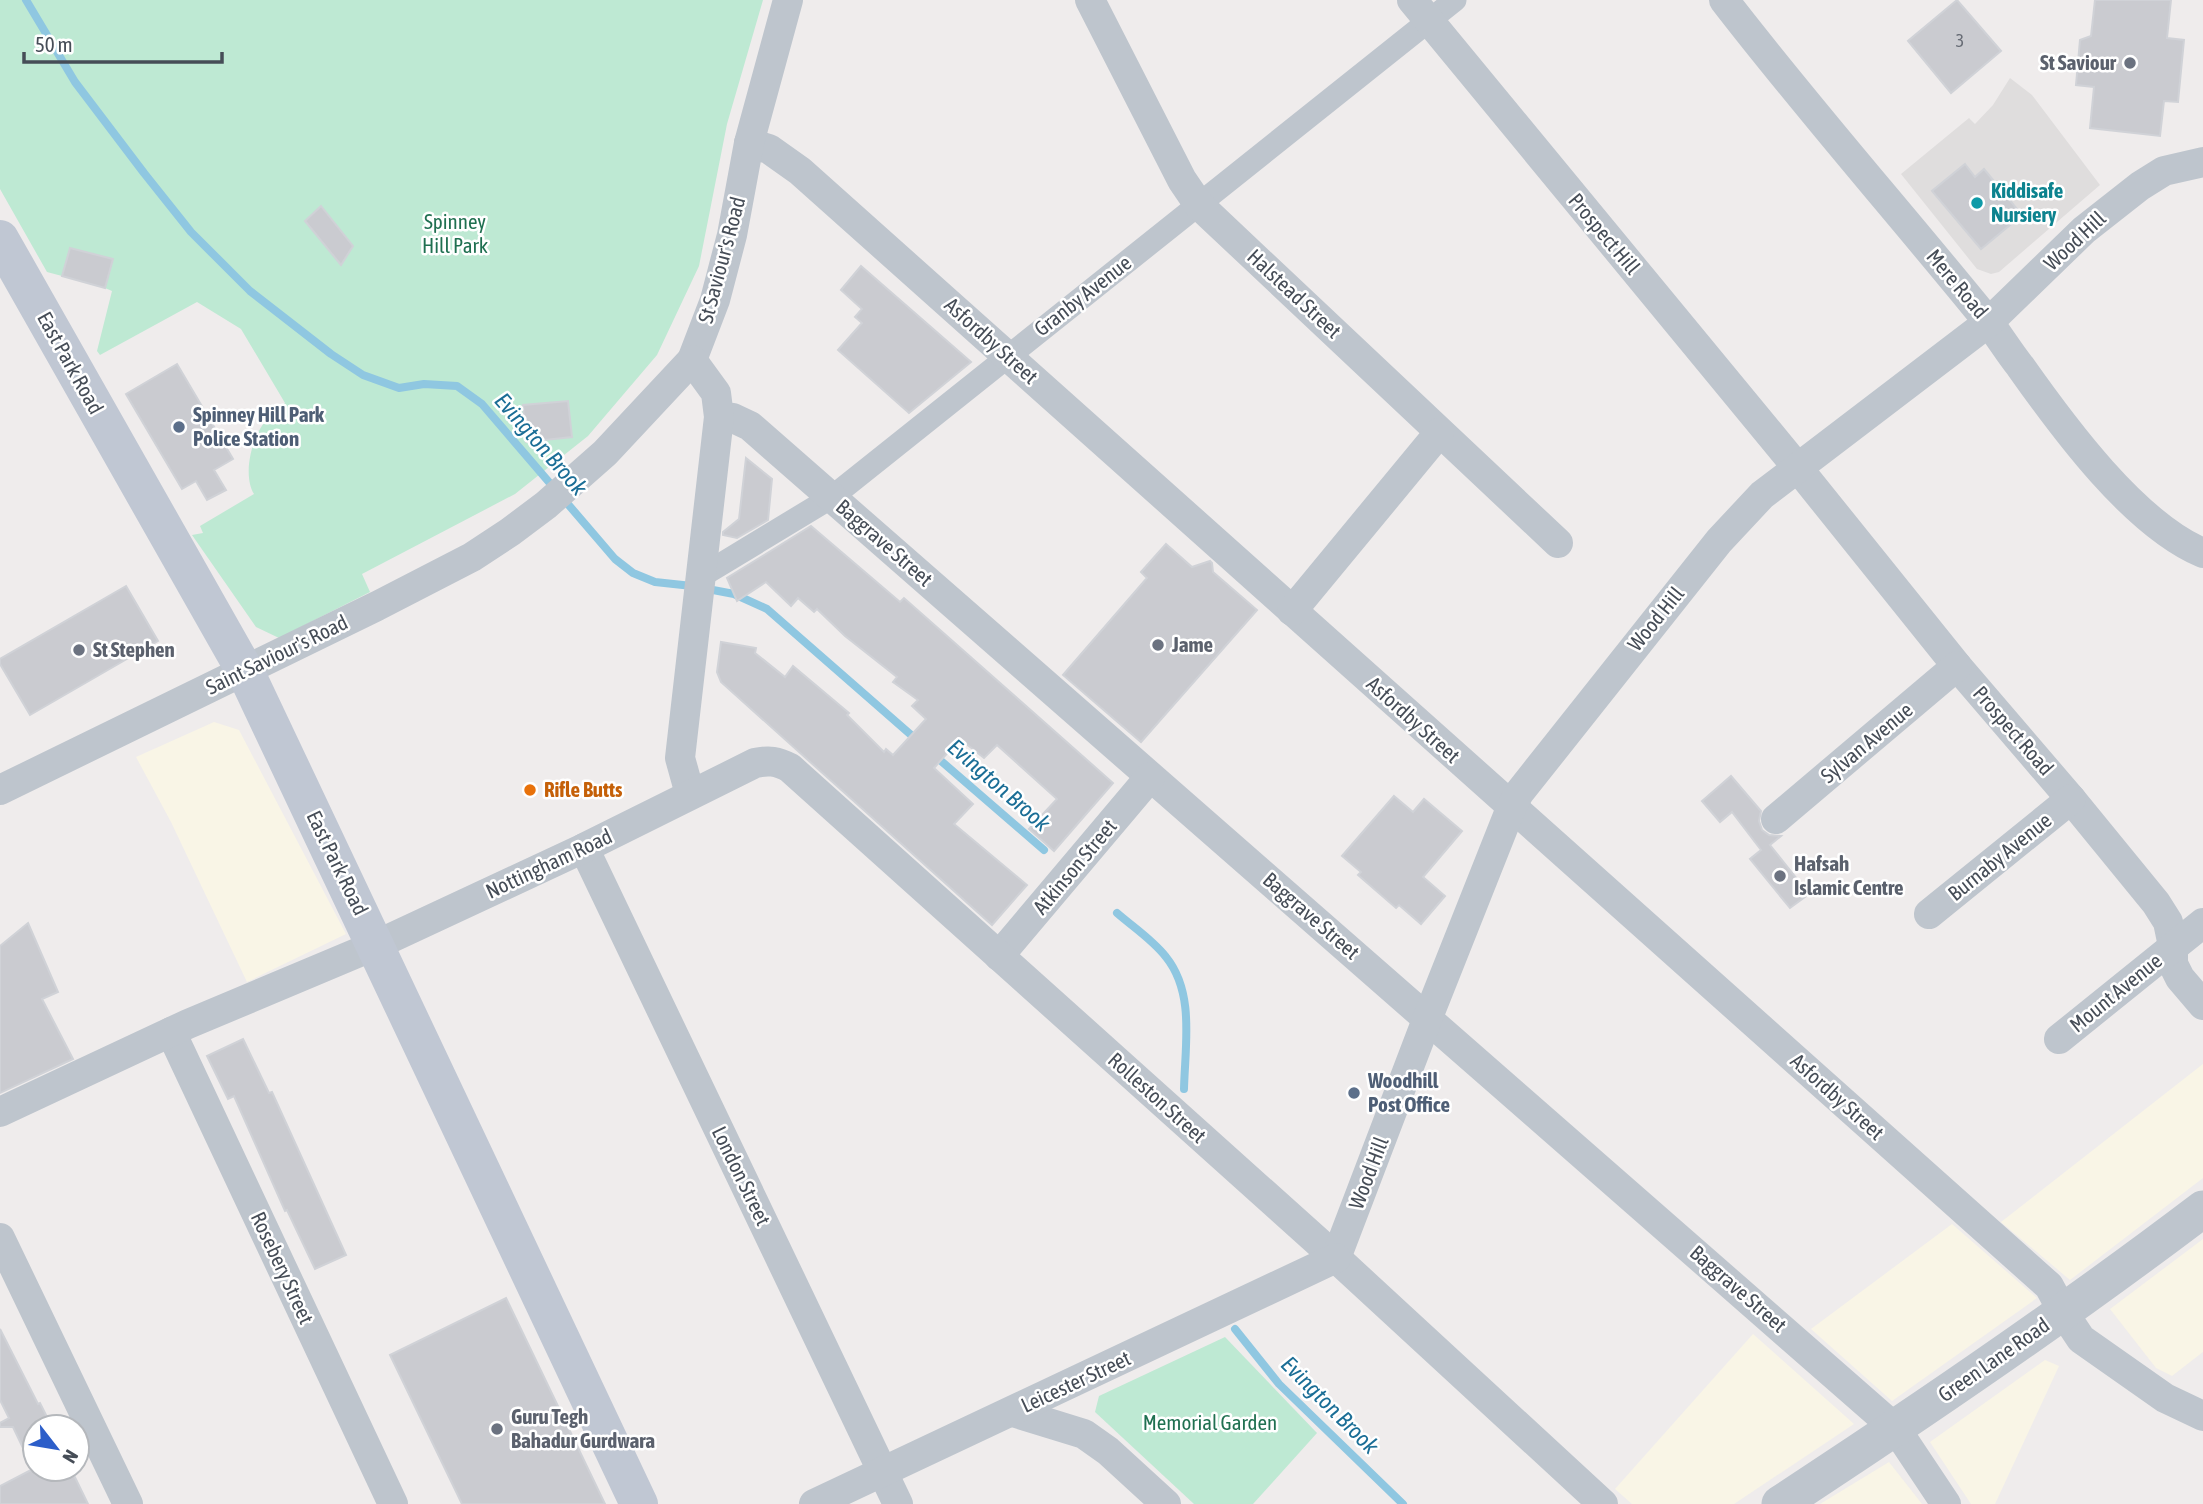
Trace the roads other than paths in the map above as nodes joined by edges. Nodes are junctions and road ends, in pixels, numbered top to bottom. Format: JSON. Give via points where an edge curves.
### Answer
{"nodes":[{"id":1,"x":788,"y":0,"type":"edge"},
{"id":2,"x":1090,"y":0,"type":"edge"},
{"id":3,"x":1455,"y":0,"type":"edge"},
{"id":4,"x":1724,"y":0,"type":"edge"},
{"id":5,"x":1421,"y":11,"type":"edge"},
{"id":6,"x":750,"y":143,"type":"junction"},
{"id":7,"x":2203,"y":162,"type":"edge"},
{"id":8,"x":1199,"y":205,"type":"junction"},
{"id":9,"x":0,"y":239,"type":"edge"},
{"id":10,"x":1989,"y":322,"type":"junction"},
{"id":11,"x":1007,"y":356,"type":"junction"},
{"id":12,"x":692,"y":360,"type":"junction"},
{"id":13,"x":719,"y":417,"type":"junction"},
{"id":14,"x":1440,"y":433,"type":"junction"},
{"id":15,"x":1797,"y":467,"type":"junction"},
{"id":16,"x":832,"y":497,"type":"junction"},
{"id":17,"x":546,"y":505,"type":"joint"},
{"id":18,"x":1558,"y":543,"type":"dead end"},
{"id":19,"x":2203,"y":553,"type":"edge"},
{"id":20,"x":699,"y":589,"type":"junction"},
{"id":21,"x":1292,"y":611,"type":"junction"},
{"id":22,"x":1957,"y":666,"type":"junction"},
{"id":23,"x":245,"y":671,"type":"junction"},
{"id":24,"x":1150,"y":778,"type":"junction"},
{"id":25,"x":0,"y":790,"type":"edge"},
{"id":26,"x":690,"y":794,"type":"junction"},
{"id":27,"x":2071,"y":799,"type":"junction"},
{"id":28,"x":1511,"y":808,"type":"junction"},
{"id":29,"x":1776,"y":819,"type":"dead end"},
{"id":30,"x":584,"y":848,"type":"junction"},
{"id":31,"x":1929,"y":914,"type":"dead end"},
{"id":32,"x":2203,"y":923,"type":"edge"},
{"id":33,"x":376,"y":945,"type":"junction"},
{"id":34,"x":2173,"y":946,"type":"junction"},
{"id":35,"x":999,"y":956,"type":"junction"},
{"id":36,"x":2203,"y":1005,"type":"edge"},
{"id":37,"x":1428,"y":1017,"type":"junction"},
{"id":38,"x":171,"y":1032,"type":"junction"},
{"id":39,"x":2059,"y":1039,"type":"dead end"},
{"id":40,"x":0,"y":1112,"type":"edge"},
{"id":41,"x":2203,"y":1209,"type":"edge"},
{"id":42,"x":0,"y":1238,"type":"edge"},
{"id":43,"x":1336,"y":1258,"type":"junction"},
{"id":44,"x":2063,"y":1312,"type":"junction"},
{"id":45,"x":1013,"y":1412,"type":"junction"},
{"id":46,"x":2203,"y":1416,"type":"edge"},
{"id":47,"x":1896,"y":1429,"type":"junction"},
{"id":48,"x":883,"y":1473,"type":"junction"},
{"id":49,"x":128,"y":1504,"type":"edge"},
{"id":50,"x":393,"y":1504,"type":"edge"},
{"id":51,"x":639,"y":1504,"type":"edge"},
{"id":52,"x":814,"y":1504,"type":"edge"},
{"id":53,"x":898,"y":1504,"type":"edge"},
{"id":54,"x":1166,"y":1504,"type":"edge"},
{"id":55,"x":1604,"y":1504,"type":"edge"},
{"id":56,"x":1780,"y":1504,"type":"edge"},
{"id":57,"x":1946,"y":1504,"type":"edge"}],
"edges":[{"from":1,"to":6,"type":"street","name":"St Saviour's Road"},
{"from":2,"to":8,"type":"street","name":"Halstead Street"},
{"from":3,"to":5,"type":"street","name":"Granby Avenue"},
{"from":4,"to":10,"type":"street","name":"Mere Road"},
{"from":5,"to":8,"type":"street","name":"Granby Avenue"},
{"from":5,"to":15,"type":"street","name":"Prospect Hill"},
{"from":6,"to":11,"type":"street","name":"Asfordby Street","via":[[769,149],[800,170]]},
{"from":6,"to":12,"type":"street","name":"St Saviour's Road","via":[[715,300]]},
{"from":7,"to":10,"type":"street","name":"Wood Hill","via":[[2164,171],[2140,186],[2084,230]]},
{"from":8,"to":11,"type":"street","name":"Granby Avenue"},
{"from":8,"to":14,"type":"street","name":"Halstead Street"},
{"from":9,"to":23,"type":"main road","name":"East Park Road"},
{"from":10,"to":15,"type":"street","name":"Wood Hill"},
{"from":10,"to":19,"type":"street","name":"Mere Road","via":[[2079,444],[2124,496],[2161,528]]},
{"from":11,"to":16,"type":"street","name":"Granby Avenue"},
{"from":11,"to":21,"type":"street","name":"Asfordby Street"},
{"from":12,"to":13,"type":"street","via":[[716,393]]},
{"from":12,"to":17,"type":"street","name":"St Saviour's Road","via":[[605,453]]},
{"from":13,"to":16,"type":"street","name":"Baggrave Street","via":[[750,426]]},
{"from":13,"to":20,"type":"street"},
{"from":14,"to":18,"type":"street","name":"Halstead Street"},
{"from":14,"to":21,"type":"street"},
{"from":15,"to":22,"type":"street","name":"Prospect Road"},
{"from":15,"to":28,"type":"street","name":"Wood Hill","via":[[1718,541]]},
{"from":16,"to":20,"type":"street","name":"Granby Avenue"},
{"from":16,"to":24,"type":"street","name":"Baggrave Street"},
{"from":17,"to":23,"type":"street","name":"Saint Saviour's Road","via":[[472,557]]},
{"from":20,"to":26,"type":"street","via":[[680,758]]},
{"from":21,"to":28,"type":"street","name":"Asfordby Street"},
{"from":22,"to":27,"type":"street","name":"Prospect Road"},
{"from":22,"to":29,"type":"street","name":"Sylvan Avenue"},
{"from":23,"to":25,"type":"street","name":"Saint Saviour's Road"},
{"from":23,"to":33,"type":"main road","name":"East Park Road"},
{"from":24,"to":35,"type":"street","name":"Atkinson Street"},
{"from":24,"to":37,"type":"street","name":"Baggrave Street"},
{"from":26,"to":30,"type":"street","name":"Nottingham Road"},
{"from":26,"to":35,"type":"street","name":"Rolleston Street","via":[[755,763],[780,762]]},
{"from":27,"to":31,"type":"street","name":"Burnaby Avenue"},
{"from":27,"to":34,"type":"street","name":"Prospect Road","via":[[2156,903],[2168,922]]},
{"from":28,"to":37,"type":"street","name":"Wood Hill"},
{"from":28,"to":44,"type":"street","name":"Asfordby Street","via":[[2049,1286]]},
{"from":30,"to":33,"type":"street","name":"Nottingham Road"},
{"from":30,"to":48,"type":"street","name":"London Street"},
{"from":32,"to":34,"type":"street","name":"Mount Avenue"},
{"from":33,"to":38,"type":"street","name":"Nottingham Road"},
{"from":33,"to":51,"type":"main road","name":"East Park Road"},
{"from":34,"to":36,"type":"street","name":"Prospect Road","via":[[2173,964],[2180,978]]},
{"from":34,"to":39,"type":"street","name":"Mount Avenue"},
{"from":35,"to":43,"type":"street","name":"Rolleston Street"},
{"from":37,"to":43,"type":"street","name":"Wood Hill"},
{"from":37,"to":47,"type":"street","name":"Baggrave Street"},
{"from":38,"to":40,"type":"street","name":"Nottingham Road"},
{"from":38,"to":50,"type":"street","name":"Rosebery Street"},
{"from":41,"to":44,"type":"street","name":"Green Lane Road"},
{"from":42,"to":49,"type":"street"},
{"from":43,"to":45,"type":"street","name":"Leicester Street"},
{"from":43,"to":55,"type":"street","name":"Rolleston Street"},
{"from":44,"to":46,"type":"street","name":"Asfordby Street","via":[[2081,1339],[2165,1398]]},
{"from":44,"to":47,"type":"street","name":"Green Lane Road"},
{"from":45,"to":48,"type":"street","name":"Leicester Street"},
{"from":45,"to":54,"type":"street","via":[[1084,1434]]},
{"from":47,"to":56,"type":"street","name":"Green Lane Road"},
{"from":47,"to":57,"type":"street","name":"Baggrave Street"},
{"from":48,"to":52,"type":"street","name":"Leicester Street"},
{"from":48,"to":53,"type":"street","name":"London Street"}]}
